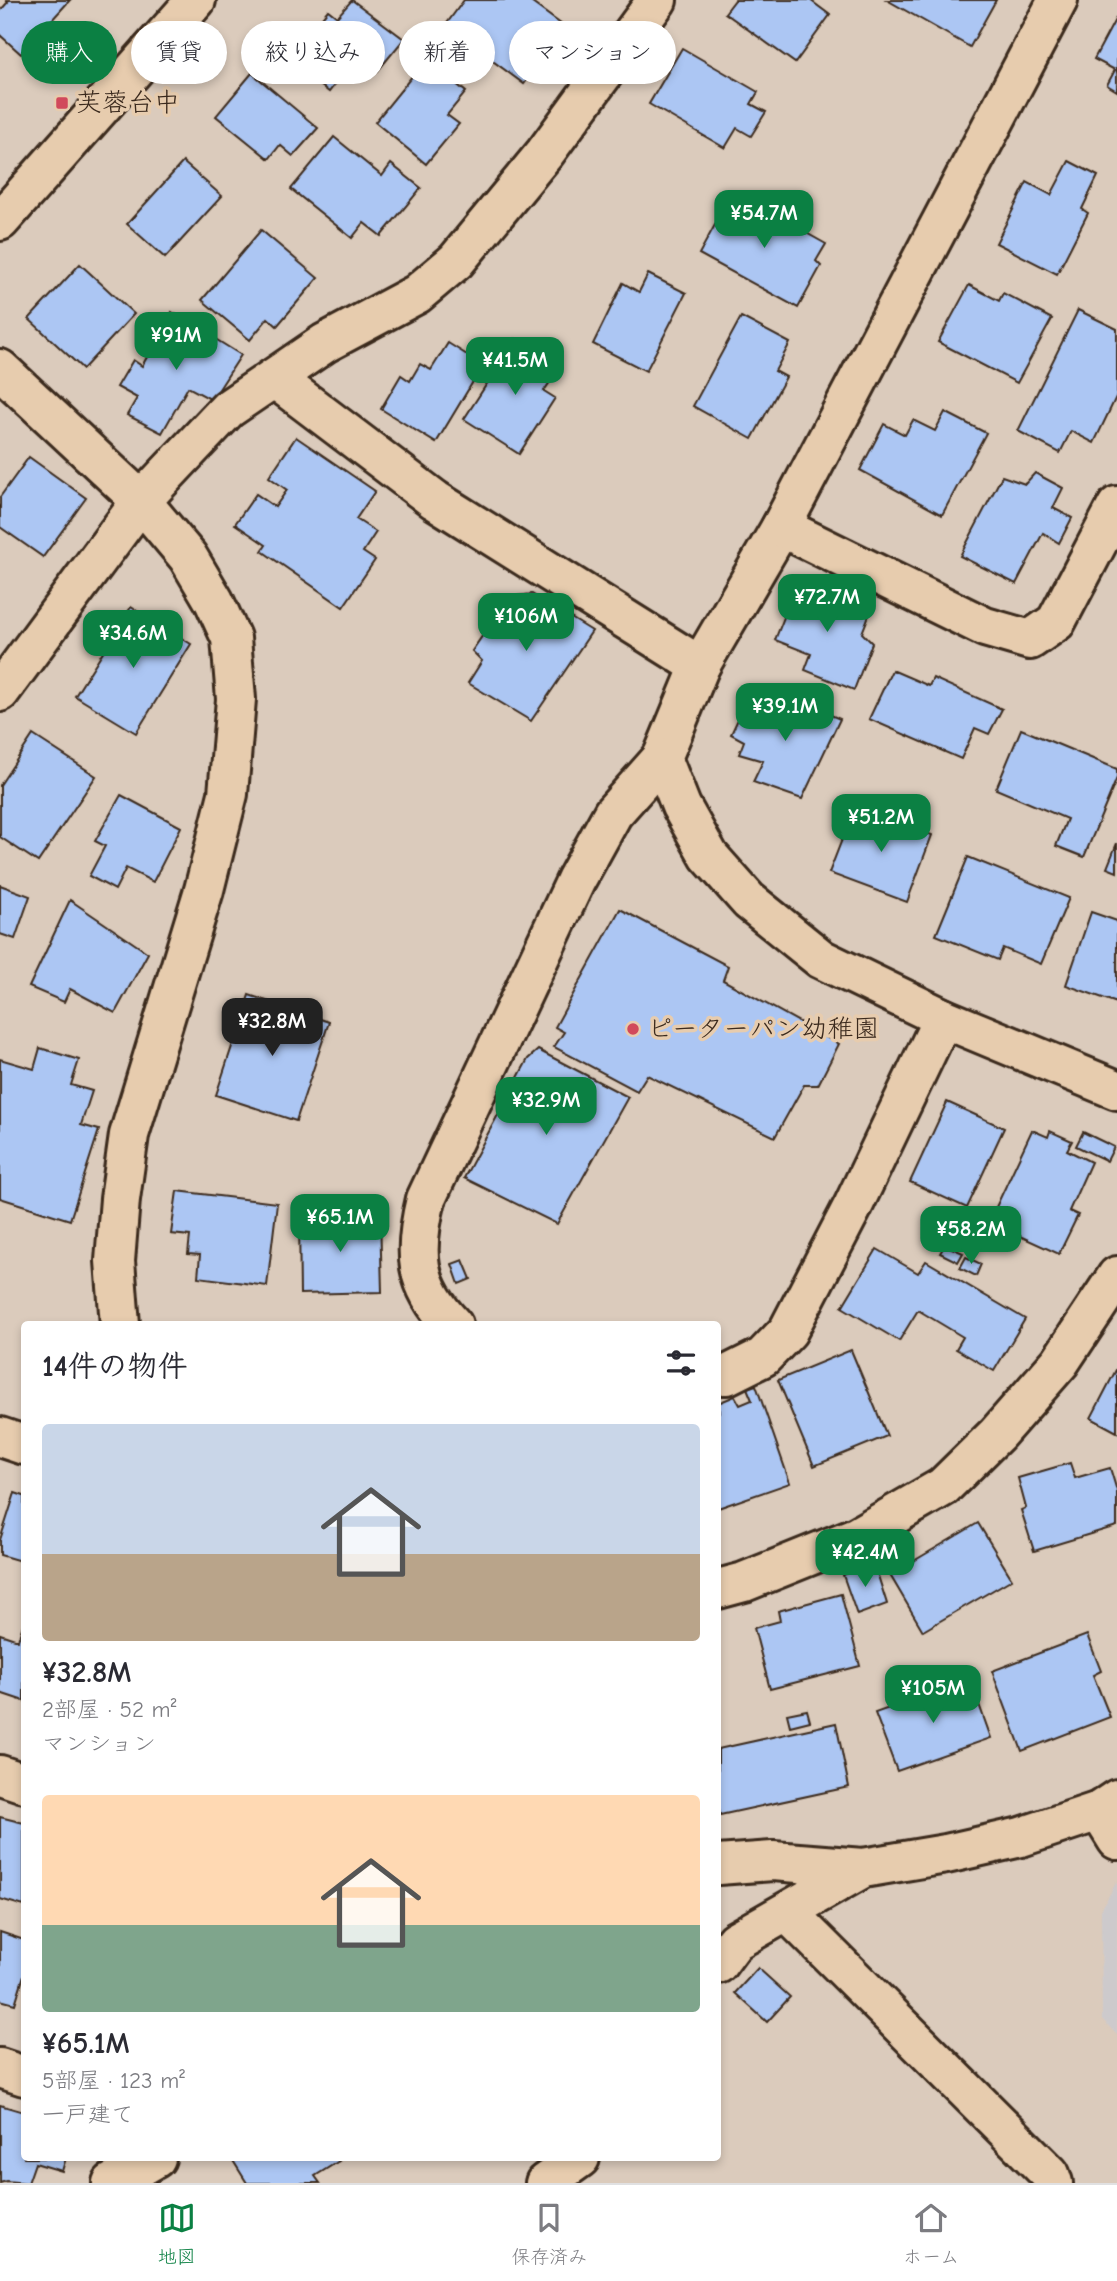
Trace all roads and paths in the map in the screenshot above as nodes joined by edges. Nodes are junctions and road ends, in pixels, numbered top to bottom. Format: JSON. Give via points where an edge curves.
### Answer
{"nodes":[{"id":1,"x":195,"y":0,"type":"edge"},
{"id":2,"x":657,"y":0,"type":"edge"},
{"id":3,"x":1058,"y":0,"type":"edge"},
{"id":4,"x":0,"y":221,"type":"edge"},
{"id":5,"x":0,"y":369,"type":"edge"},
{"id":6,"x":274,"y":378,"type":"junction"},
{"id":7,"x":141,"y":501,"type":"junction"},
{"id":8,"x":1117,"y":506,"type":"edge"},
{"id":9,"x":781,"y":527,"type":"junction"},
{"id":10,"x":700,"y":666,"type":"junction"},
{"id":11,"x":0,"y":692,"type":"edge"},
{"id":12,"x":662,"y":758,"type":"junction"},
{"id":13,"x":943,"y":1018,"type":"junction"},
{"id":14,"x":1117,"y":1090,"type":"edge"},
{"id":15,"x":1117,"y":1276,"type":"edge"},
{"id":16,"x":121,"y":1321,"type":"edge"},
{"id":17,"x":449,"y":1321,"type":"edge"},
{"id":18,"x":721,"y":1375,"type":"edge"},
{"id":19,"x":0,"y":1437,"type":"edge"},
{"id":20,"x":21,"y":1444,"type":"edge"},
{"id":21,"x":721,"y":1588,"type":"edge"},
{"id":22,"x":0,"y":1775,"type":"edge"},
{"id":23,"x":21,"y":1782,"type":"edge"},
{"id":24,"x":1111,"y":1816,"type":"edge"},
{"id":25,"x":721,"y":1865,"type":"edge"},
{"id":26,"x":863,"y":1868,"type":"junction"},
{"id":27,"x":787,"y":1912,"type":"junction"},
{"id":28,"x":721,"y":1960,"type":"edge"},
{"id":29,"x":0,"y":2068,"type":"edge"},
{"id":30,"x":21,"y":2075,"type":"edge"},
{"id":31,"x":151,"y":2161,"type":"edge"},
{"id":32,"x":576,"y":2161,"type":"edge"},
{"id":33,"x":112,"y":2183,"type":"edge"},
{"id":34,"x":545,"y":2183,"type":"edge"},
{"id":35,"x":1053,"y":2183,"type":"edge"}],
"edges":[{"from":1,"to":4,"type":"street"},
{"from":2,"to":6,"type":"street","via":[[545,153],[456,261],[416,294]]},
{"from":3,"to":9,"type":"street"},
{"from":5,"to":7,"type":"street"},
{"from":6,"to":7,"type":"street","via":[[228,409]]},
{"from":6,"to":10,"type":"street","via":[[435,500]]},
{"from":7,"to":11,"type":"street"},
{"from":7,"to":16,"type":"street","via":[[188,556],[214,601],[231,638],[236,699],[228,794],[204,890],[129,1135],[114,1262]]},
{"from":8,"to":9,"type":"street","via":[[1056,622],[1030,640],[985,627]]},
{"from":9,"to":10,"type":"street"},
{"from":10,"to":12,"type":"street"},
{"from":12,"to":13,"type":"street","via":[[681,806],[709,856],[749,901],[821,959]]},
{"from":12,"to":17,"type":"street","via":[[613,813],[576,880],[426,1199],[417,1257],[424,1286]]},
{"from":13,"to":14,"type":"street"},
{"from":13,"to":18,"type":"street","via":[[788,1331],[763,1357]]},
{"from":15,"to":21,"type":"street","via":[[1060,1363],[943,1487],[856,1537]]},
{"from":19,"to":20,"type":"street"},
{"from":22,"to":23,"type":"street"},
{"from":24,"to":26,"type":"street"},
{"from":25,"to":26,"type":"street","via":[[773,1861]]},
{"from":26,"to":27,"type":"street"},
{"from":27,"to":28,"type":"street","via":[[735,1941]]},
{"from":27,"to":35,"type":"street"},
{"from":29,"to":30,"type":"street"},
{"from":31,"to":33,"type":"street"},
{"from":32,"to":34,"type":"street"}]}
